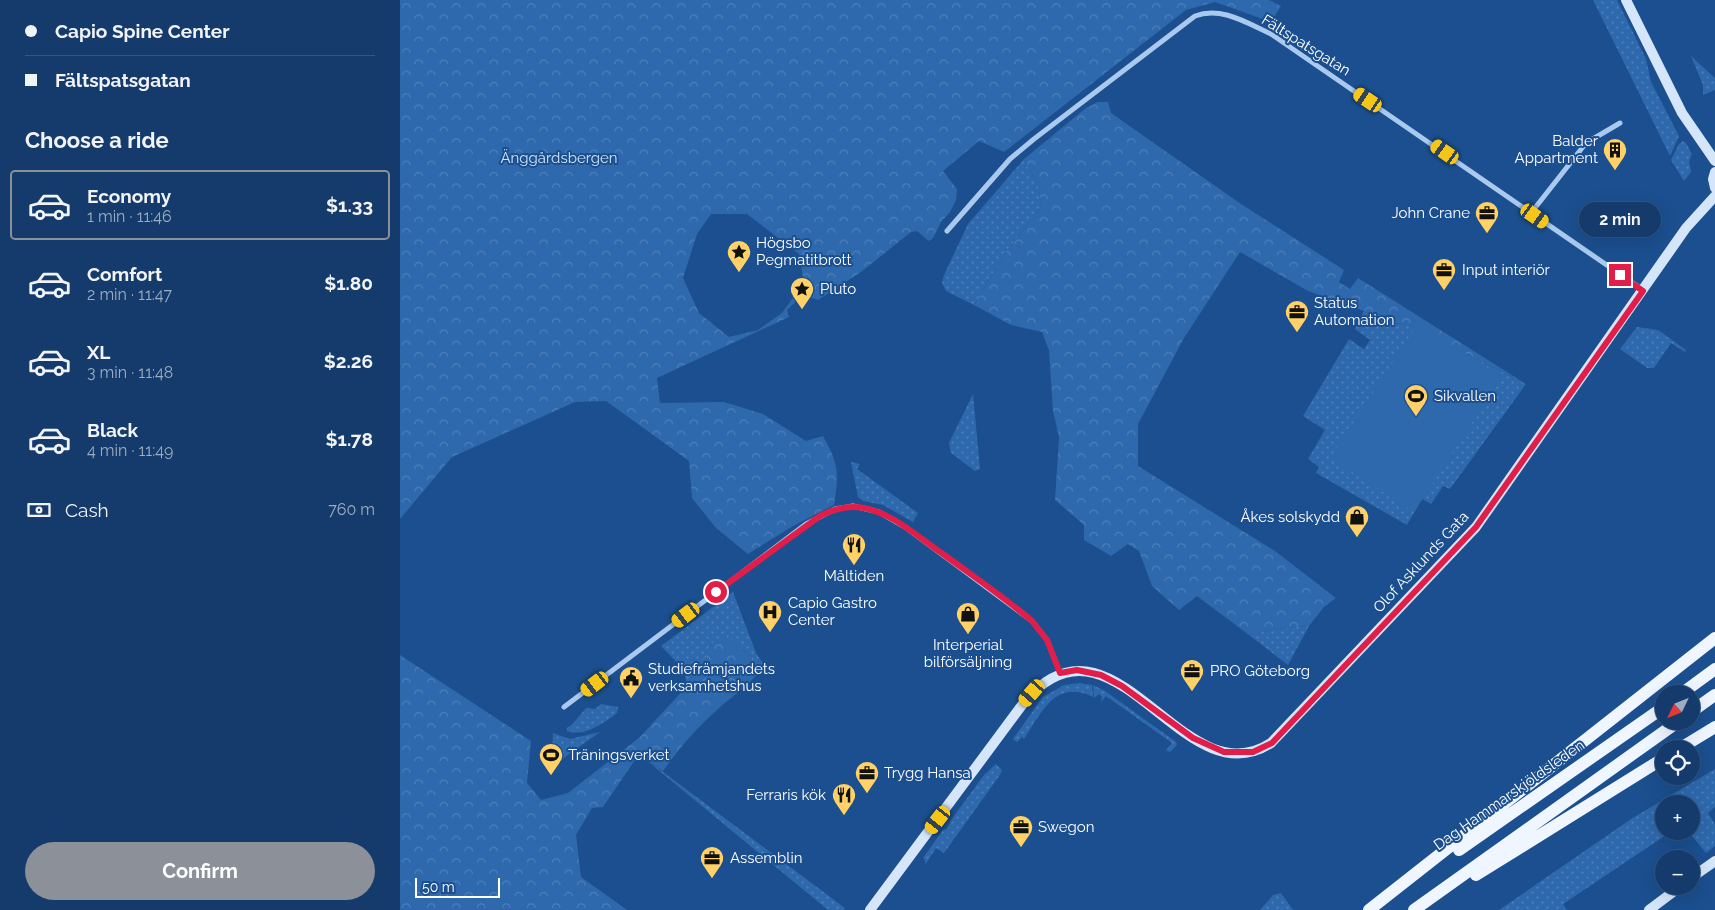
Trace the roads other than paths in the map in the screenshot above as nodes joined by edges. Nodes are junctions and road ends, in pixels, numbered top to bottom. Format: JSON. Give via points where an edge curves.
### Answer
{"nodes":[{"id":1,"x":1626,"y":0,"type":"edge"},
{"id":2,"x":1620,"y":123,"type":"dead end"},
{"id":3,"x":1715,"y":161,"type":"edge"},
{"id":4,"x":1715,"y":172,"type":"edge"},
{"id":5,"x":1715,"y":188,"type":"edge"},
{"id":6,"x":1715,"y":196,"type":"edge"},
{"id":7,"x":1531,"y":213,"type":"junction"},
{"id":8,"x":947,"y":231,"type":"dead end"},
{"id":9,"x":1643,"y":291,"type":"junction"},
{"id":10,"x":1715,"y":638,"type":"edge"},
{"id":11,"x":1715,"y":669,"type":"edge"},
{"id":12,"x":1060,"y":673,"type":"junction"},
{"id":13,"x":1693,"y":685,"type":"edge"},
{"id":14,"x":1715,"y":695,"type":"edge"},
{"id":15,"x":564,"y":706,"type":"dead end"},
{"id":16,"x":1700,"y":706,"type":"edge"},
{"id":17,"x":1655,"y":712,"type":"edge"},
{"id":18,"x":1715,"y":727,"type":"edge"},
{"id":19,"x":1666,"y":730,"type":"edge"},
{"id":20,"x":1694,"y":740,"type":"edge"},
{"id":21,"x":1655,"y":764,"type":"edge"},
{"id":22,"x":1715,"y":861,"type":"edge"},
{"id":23,"x":1700,"y":872,"type":"edge"},
{"id":24,"x":1669,"y":895,"type":"edge"},
{"id":25,"x":870,"y":910,"type":"edge"},
{"id":26,"x":1371,"y":910,"type":"edge"},
{"id":27,"x":1414,"y":910,"type":"edge"},
{"id":28,"x":1421,"y":910,"type":"edge"},
{"id":29,"x":1649,"y":910,"type":"edge"}],
"edges":[{"from":1,"to":3,"type":"street","via":[[1682,113]]},
{"from":2,"to":7,"type":"street","via":[[1586,143]]},
{"from":4,"to":5,"type":"street"},
{"from":6,"to":9,"type":"street","name":"Olof Asklunds Gata","via":[[1690,222]]},
{"from":7,"to":8,"type":"street","name":"Fältspatsgatan","via":[[1271,34],[1215,12],[1205,12],[1194,16],[1010,159]]},
{"from":7,"to":9,"type":"street","name":"Fältspatsgatan"},
{"from":9,"to":12,"type":"street","name":"Olof Asklunds Gata","via":[[1476,527],[1272,743],[1253,752],[1224,752],[1193,738],[1122,686],[1101,675],[1077,670]]},
{"from":10,"to":26,"type":"main road"},
{"from":11,"to":13,"type":"main road"},
{"from":12,"to":15,"type":"street","via":[[1047,640],[1011,603],[905,527],[879,512],[853,506],[835,509],[806,524]]},
{"from":12,"to":25,"type":"street","via":[[1039,685],[1024,701]]},
{"from":14,"to":16,"type":"main road"},
{"from":17,"to":26,"type":"main road","name":"Dag Hammarskjöldsleden"},
{"from":18,"to":20,"type":"main road"},
{"from":19,"to":27,"type":"main road"},
{"from":21,"to":28,"type":"main road"},
{"from":22,"to":23,"type":"street"},
{"from":24,"to":29,"type":"street"}]}
